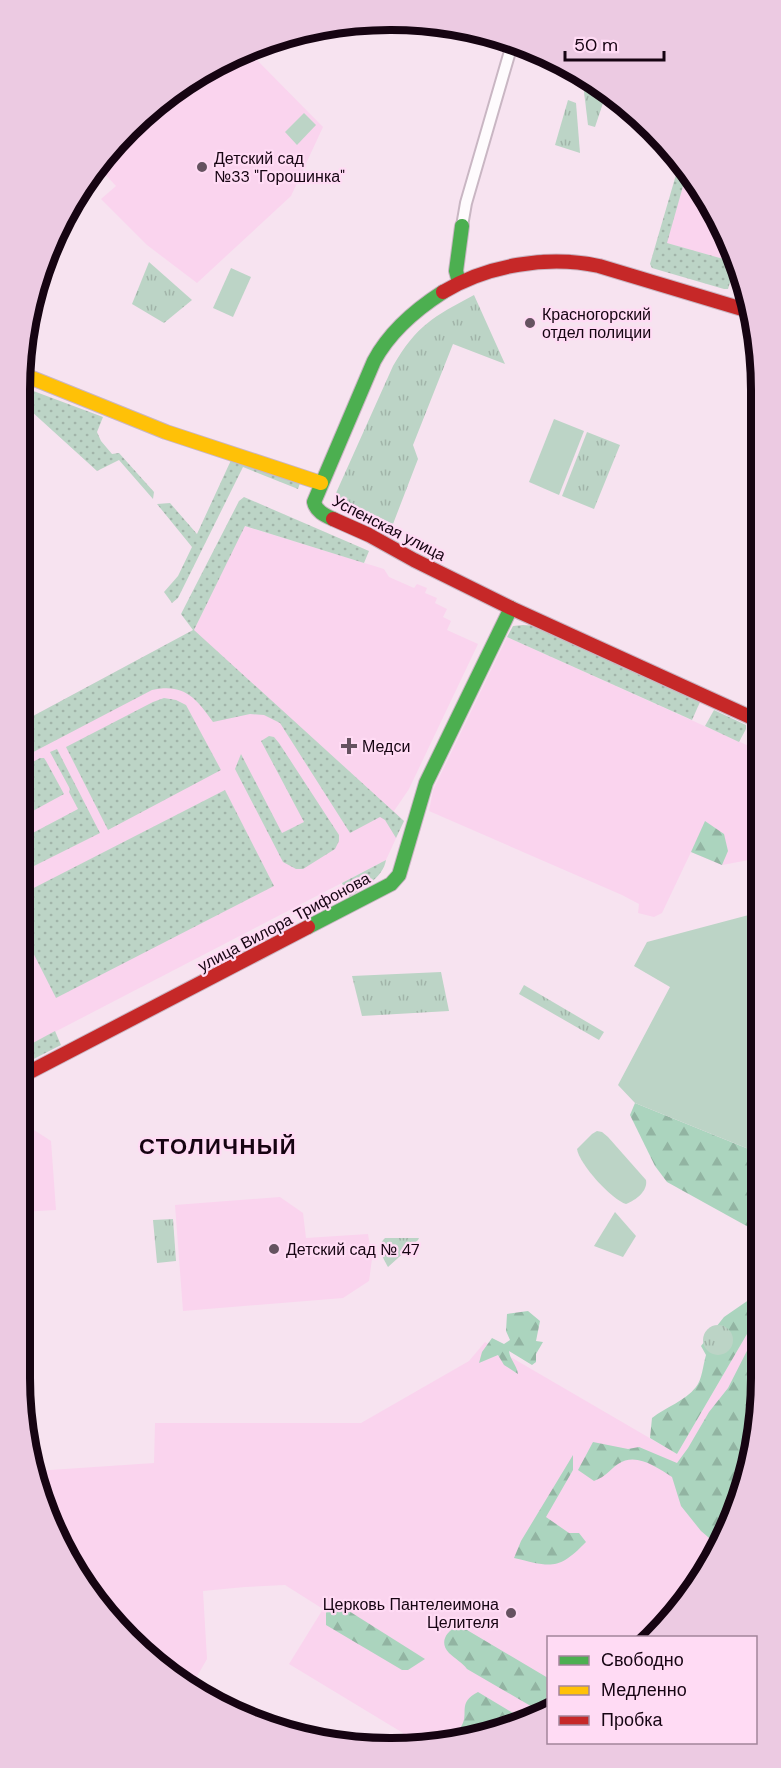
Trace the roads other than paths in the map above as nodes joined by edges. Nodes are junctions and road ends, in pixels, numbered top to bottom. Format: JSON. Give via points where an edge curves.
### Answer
{"nodes":[{"id":1,"x":510,"y":51,"type":"edge"},
{"id":2,"x":462,"y":226,"type":"joint"},
{"id":3,"x":459,"y":282,"type":"junction"},
{"id":4,"x":742,"y":309,"type":"edge"},
{"id":5,"x":31,"y":378,"type":"edge"},
{"id":6,"x":321,"y":483,"type":"junction"},
{"id":7,"x":511,"y":608,"type":"junction"},
{"id":8,"x":751,"y":717,"type":"edge"},
{"id":9,"x":30,"y":1072,"type":"edge"}],
"edges":[{"from":1,"to":2,"type":"street"},
{"from":2,"to":3,"type":"street","via":[[456,271]]},
{"from":3,"to":4,"type":"street","via":[[512,266],[580,262]]},
{"from":3,"to":6,"type":"street","via":[[412,313],[386,341]]},
{"from":5,"to":6,"type":"street","name":"Успенская улица","via":[[124,416]]},
{"from":6,"to":7,"type":"street","name":"Успенская улица","via":[[314,502],[322,514]]},
{"from":7,"to":8,"type":"street","name":"Успенская улица"},
{"from":7,"to":9,"type":"street","name":"улица Вилора Трифонова","via":[[426,783],[403,865],[390,884]]}]}
